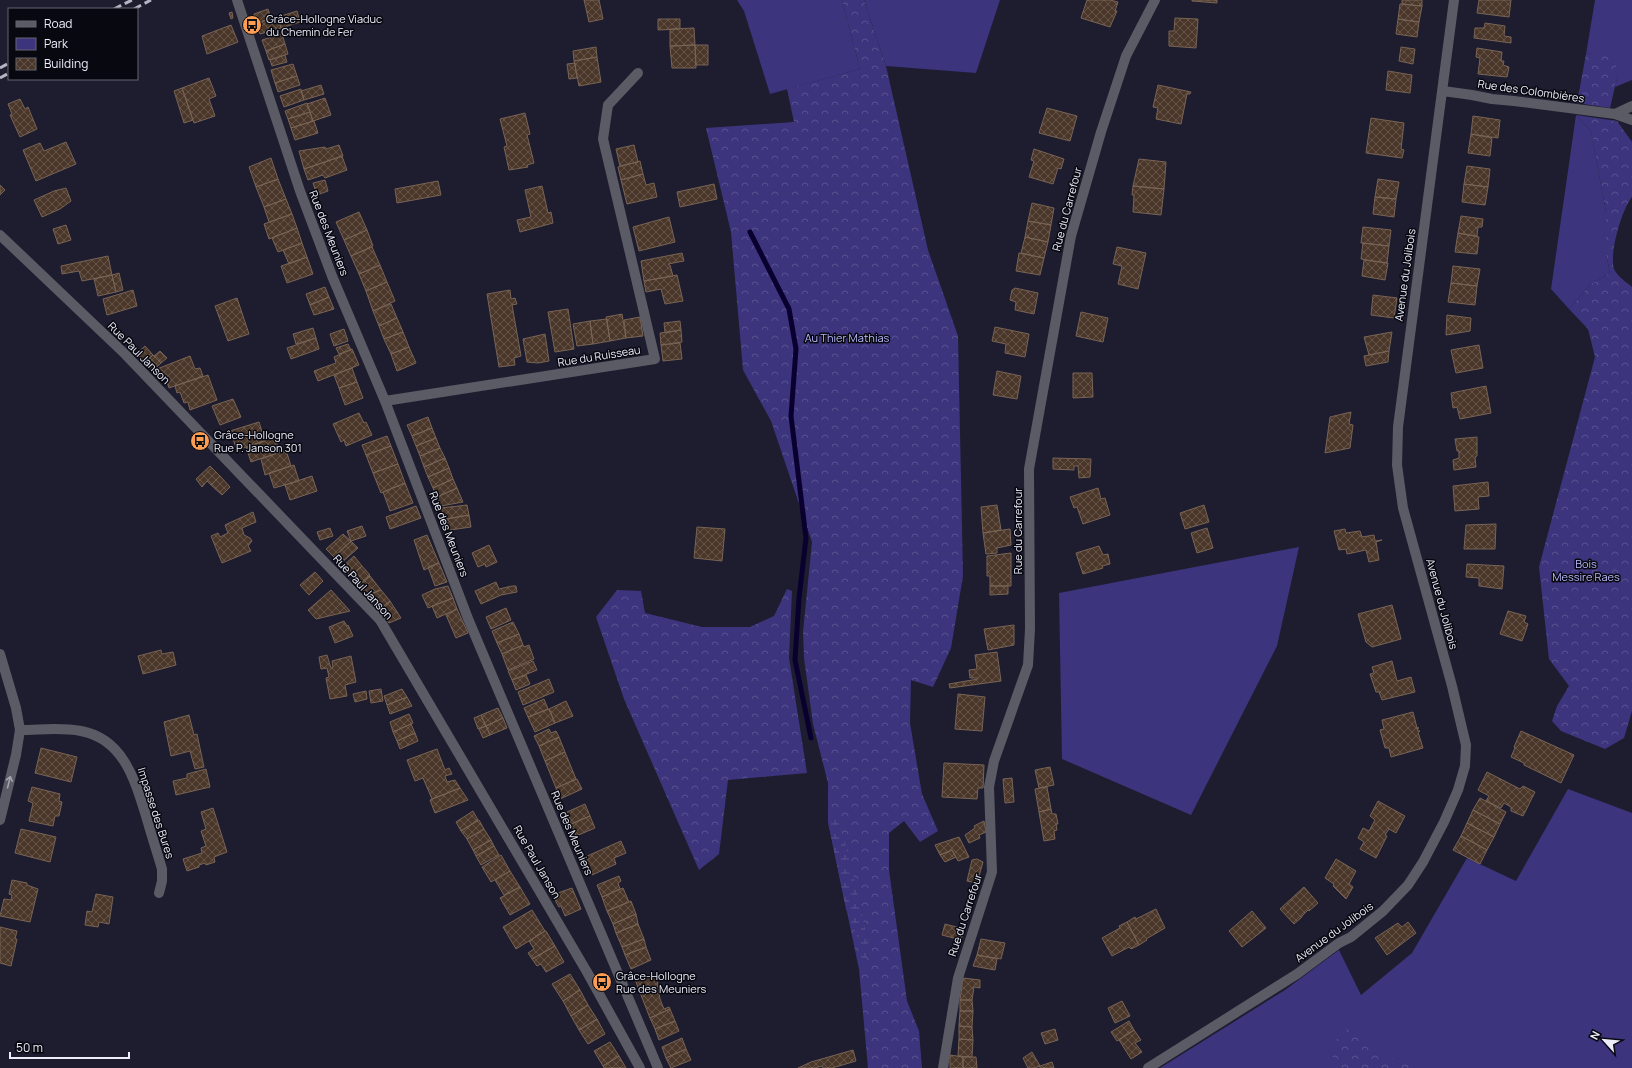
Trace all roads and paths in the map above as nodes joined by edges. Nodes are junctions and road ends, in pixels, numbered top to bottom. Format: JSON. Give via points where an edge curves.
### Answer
{"nodes":[{"id":1,"x":237,"y":0,"type":"edge"},
{"id":2,"x":1155,"y":0,"type":"edge"},
{"id":3,"x":1454,"y":0,"type":"edge"},
{"id":4,"x":638,"y":73,"type":"dead end"},
{"id":5,"x":1443,"y":91,"type":"junction"},
{"id":6,"x":1632,"y":106,"type":"edge"},
{"id":7,"x":1615,"y":114,"type":"junction"},
{"id":8,"x":1632,"y":120,"type":"edge"},
{"id":9,"x":0,"y":235,"type":"edge"},
{"id":10,"x":384,"y":401,"type":"junction"},
{"id":11,"x":0,"y":654,"type":"edge"},
{"id":12,"x":20,"y":730,"type":"junction"},
{"id":13,"x":0,"y":820,"type":"edge"},
{"id":14,"x":159,"y":893,"type":"dead end"},
{"id":15,"x":640,"y":1068,"type":"edge"},
{"id":16,"x":658,"y":1068,"type":"edge"},
{"id":17,"x":943,"y":1068,"type":"edge"},
{"id":18,"x":1148,"y":1068,"type":"edge"}],
"edges":[{"from":1,"to":10,"type":"street","name":"Rue des Meuniers","via":[[303,198]]},
{"from":2,"to":17,"type":"street","name":"Rue du Carrefour","via":[[1126,56],[1071,236],[1029,469],[1028,664],[994,761],[989,787],[992,872],[958,978]]},
{"from":3,"to":5,"type":"street","name":"Avenue du Jolibois"},
{"from":4,"to":10,"type":"street","name":"Rue du Ruisseau","via":[[608,105],[603,139],[654,360]]},
{"from":5,"to":7,"type":"street","name":"Rue des Colombières"},
{"from":5,"to":18,"type":"street","name":"Avenue du Jolibois","via":[[1399,413],[1397,465],[1403,508],[1466,745],[1463,777],[1423,862],[1401,894],[1383,911],[1351,937],[1292,977]]},
{"from":6,"to":7,"type":"street"},
{"from":7,"to":8,"type":"street","name":"Rue des Colombières"},
{"from":9,"to":15,"type":"street","name":"Rue Paul Janson","via":[[125,354],[380,620],[587,972]]},
{"from":10,"to":16,"type":"street","name":"Rue des Meuniers","via":[[469,621]]},
{"from":11,"to":12,"type":"street"},
{"from":13,"to":12,"type":"street","one_way":true},
{"from":12,"to":14,"type":"street","name":"Impasse des Bures","via":[[81,731],[96,736],[118,753],[133,777],[162,869]]}]}
